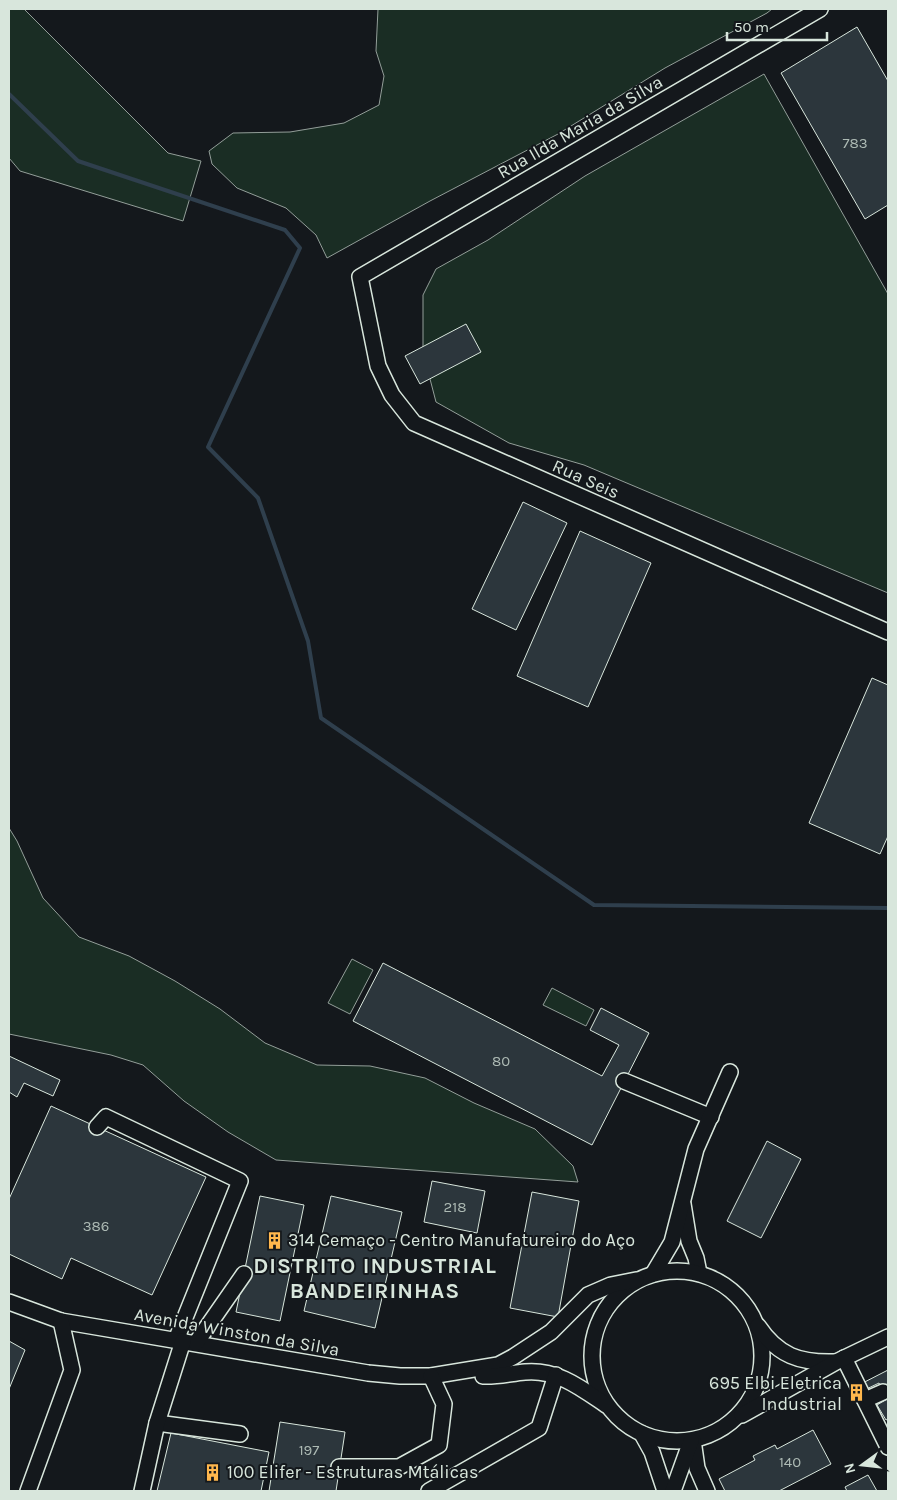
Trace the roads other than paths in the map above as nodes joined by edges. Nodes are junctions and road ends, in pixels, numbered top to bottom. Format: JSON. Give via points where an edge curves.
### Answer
{"nodes":[{"id":1,"x":820,"y":9,"type":"edge"},
{"id":2,"x":360,"y":277,"type":"joint"},
{"id":3,"x":888,"y":632,"type":"edge"},
{"id":4,"x":730,"y":1072,"type":"dead end"},
{"id":5,"x":624,"y":1082,"type":"dead end"},
{"id":6,"x":711,"y":1117,"type":"junction"},
{"id":7,"x":97,"y":1127,"type":"dead end"},
{"id":8,"x":682,"y":1198,"type":"junction"},
{"id":9,"x":699,"y":1273,"type":"junction"},
{"id":10,"x":244,"y":1274,"type":"dead end"},
{"id":11,"x":653,"y":1274,"type":"junction"},
{"id":12,"x":636,"y":1280,"type":"junction"},
{"id":13,"x":9,"y":1302,"type":"edge"},
{"id":14,"x":752,"y":1317,"type":"junction"},
{"id":15,"x":61,"y":1321,"type":"junction"},
{"id":16,"x":888,"y":1337,"type":"edge"},
{"id":17,"x":185,"y":1341,"type":"junction"},
{"id":18,"x":840,"y":1360,"type":"junction"},
{"id":19,"x":462,"y":1371,"type":"junction"},
{"id":20,"x":556,"y":1375,"type":"junction"},
{"id":21,"x":431,"y":1376,"type":"junction"},
{"id":22,"x":883,"y":1392,"type":"dead end"},
{"id":23,"x":865,"y":1400,"type":"junction"},
{"id":24,"x":606,"y":1405,"type":"junction"},
{"id":25,"x":733,"y":1420,"type":"junction"},
{"id":26,"x":158,"y":1423,"type":"junction"},
{"id":27,"x":240,"y":1434,"type":"dead end"},
{"id":28,"x":642,"y":1434,"type":"junction"},
{"id":29,"x":692,"y":1440,"type":"junction"},
{"id":30,"x":888,"y":1447,"type":"edge"},
{"id":31,"x":339,"y":1467,"type":"dead end"},
{"id":32,"x":28,"y":1491,"type":"edge"},
{"id":33,"x":142,"y":1491,"type":"edge"},
{"id":34,"x":429,"y":1491,"type":"edge"},
{"id":35,"x":665,"y":1491,"type":"edge"},
{"id":36,"x":673,"y":1491,"type":"edge"},
{"id":37,"x":707,"y":1491,"type":"edge"}],
"edges":[{"from":1,"to":2,"type":"street","name":"Rua Ilda Maria da Silva"},
{"from":2,"to":3,"type":"street","name":"Rua Seis","via":[[378,366],[392,395],[414,424]]},
{"from":4,"to":6,"type":"street"},
{"from":5,"to":6,"type":"street"},
{"from":6,"to":8,"type":"street","via":[[696,1149]]},
{"from":7,"to":17,"type":"street","via":[[106,1117],[240,1182]]},
{"from":8,"to":9,"type":"street","via":[[689,1241]]},
{"from":8,"to":11,"type":"street","via":[[672,1242]]},
{"from":9,"to":11,"type":"street"},
{"from":9,"to":14,"type":"street","via":[[716,1280],[737,1296]]},
{"from":10,"to":17,"type":"street"},
{"from":11,"to":12,"type":"street"},
{"from":12,"to":19,"type":"street","name":"Avenida Winston da Silva","via":[[611,1285],[588,1295],[551,1332],[498,1365]]},
{"from":12,"to":24,"type":"street","via":[[613,1298],[598,1322],[591,1350],[594,1378]]},
{"from":13,"to":15,"type":"street","name":"Avenida Winston da Silva"},
{"from":14,"to":18,"type":"street","via":[[766,1338],[790,1355],[816,1363]]},
{"from":14,"to":25,"type":"street","via":[[760,1338],[762,1360],[758,1383],[748,1403]]},
{"from":15,"to":17,"type":"street","name":"Avenida Winston da Silva"},
{"from":15,"to":32,"type":"street","via":[[72,1370]]},
{"from":16,"to":18,"type":"street"},
{"from":17,"to":21,"type":"street","name":"Avenida Winston da Silva","via":[[368,1373]]},
{"from":17,"to":26,"type":"street"},
{"from":18,"to":23,"type":"street"},
{"from":18,"to":25,"type":"street"},
{"from":19,"to":20,"type":"street","via":[[485,1377],[528,1372]]},
{"from":19,"to":21,"type":"street","name":"Avenida Winston da Silva"},
{"from":20,"to":24,"type":"street"},
{"from":20,"to":34,"type":"street","via":[[538,1428]]},
{"from":21,"to":31,"type":"street","via":[[444,1404],[439,1445],[399,1467]]},
{"from":22,"to":23,"type":"street"},
{"from":23,"to":30,"type":"street"},
{"from":24,"to":28,"type":"street","via":[[622,1422]]},
{"from":25,"to":29,"type":"street","via":[[714,1433]]},
{"from":26,"to":27,"type":"street"},
{"from":26,"to":33,"type":"street"},
{"from":28,"to":29,"type":"street","via":[[666,1441]]},
{"from":28,"to":35,"type":"street","via":[[652,1452]]},
{"from":29,"to":36,"type":"street"},
{"from":29,"to":37,"type":"street","via":[[697,1468]]}]}
